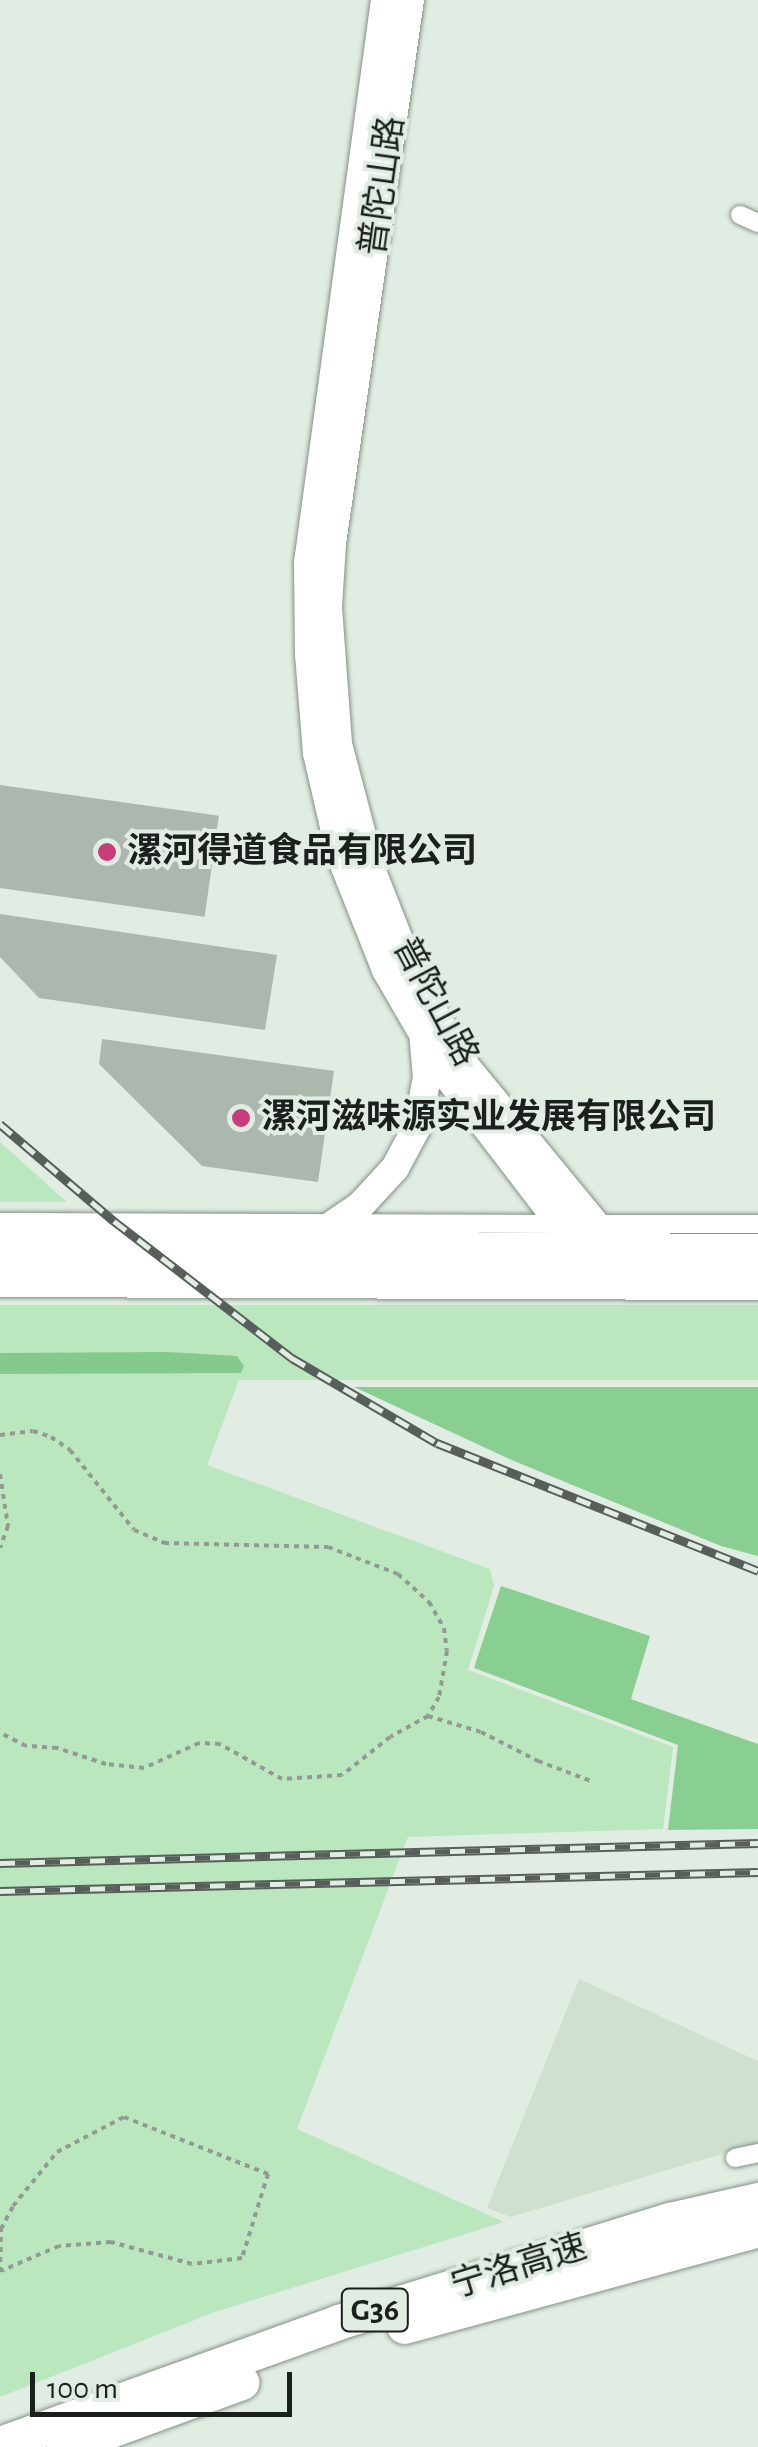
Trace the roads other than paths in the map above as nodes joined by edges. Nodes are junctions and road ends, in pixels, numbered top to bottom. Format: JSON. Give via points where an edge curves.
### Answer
{"nodes":[{"id":1,"x":385,"y":0,"type":"edge"},
{"id":2,"x":410,"y":0,"type":"edge"},
{"id":3,"x":740,"y":215,"type":"dead end"},
{"id":4,"x":758,"y":223,"type":"edge"},
{"id":5,"x":424,"y":1034,"type":"junction"},
{"id":6,"x":0,"y":1222,"type":"edge"},
{"id":7,"x":560,"y":1224,"type":"junction"},
{"id":8,"x":595,"y":1224,"type":"junction"},
{"id":9,"x":758,"y":1224,"type":"edge"},
{"id":10,"x":336,"y":1226,"type":"junction"},
{"id":11,"x":0,"y":1244,"type":"edge"},
{"id":12,"x":578,"y":1247,"type":"junction"},
{"id":13,"x":299,"y":1248,"type":"junction"},
{"id":14,"x":758,"y":1248,"type":"edge"},
{"id":15,"x":0,"y":1267,"type":"edge"},
{"id":16,"x":609,"y":1268,"type":"junction"},
{"id":17,"x":758,"y":1269,"type":"edge"},
{"id":18,"x":0,"y":1288,"type":"edge"},
{"id":19,"x":758,"y":1290,"type":"edge"},
{"id":20,"x":758,"y":2153,"type":"edge"},
{"id":21,"x":735,"y":2158,"type":"dead end"},
{"id":22,"x":758,"y":2200,"type":"edge"},
{"id":23,"x":758,"y":2229,"type":"edge"},
{"id":24,"x":0,"y":2444,"type":"edge"},
{"id":25,"x":64,"y":2447,"type":"edge"}],
"edges":[{"from":1,"to":5,"type":"main road","name":"普陀山路","via":[[308,563],[308,654],[318,753],[342,857],[386,970]]},
{"from":2,"to":8,"type":"main road","name":"普陀山路","via":[[332,544],[328,607],[338,744],[371,869],[415,981],[466,1067]]},
{"from":3,"to":4,"type":"street"},
{"from":5,"to":7,"type":"main road","name":"普陀山路"},
{"from":5,"to":10,"type":"main road","via":[[428,1078],[417,1127],[395,1168]]},
{"from":6,"to":10,"type":"street"},
{"from":7,"to":8,"type":"street"},
{"from":7,"to":10,"type":"street"},
{"from":7,"to":12,"type":"main road","name":"普陀山路"},
{"from":8,"to":9,"type":"street"},
{"from":8,"to":16,"type":"main road","name":"普陀山路"},
{"from":10,"to":13,"type":"main road"},
{"from":11,"to":13,"type":"main road"},
{"from":12,"to":13,"type":"main road"},
{"from":12,"to":16,"type":"main road","name":"普陀山路"},
{"from":14,"to":16,"type":"main road"},
{"from":15,"to":16,"type":"main road"},
{"from":16,"to":17,"type":"main road"},
{"from":16,"to":18,"type":"street"},
{"from":16,"to":19,"type":"street"},
{"from":20,"to":21,"type":"street"},
{"from":22,"to":24,"type":"highway","name":"宁洛高速","number":"G36","via":[[670,2220],[338,2322]]},
{"from":23,"to":25,"type":"highway","name":"宁洛高速","number":"G36","via":[[368,2337]]}]}
